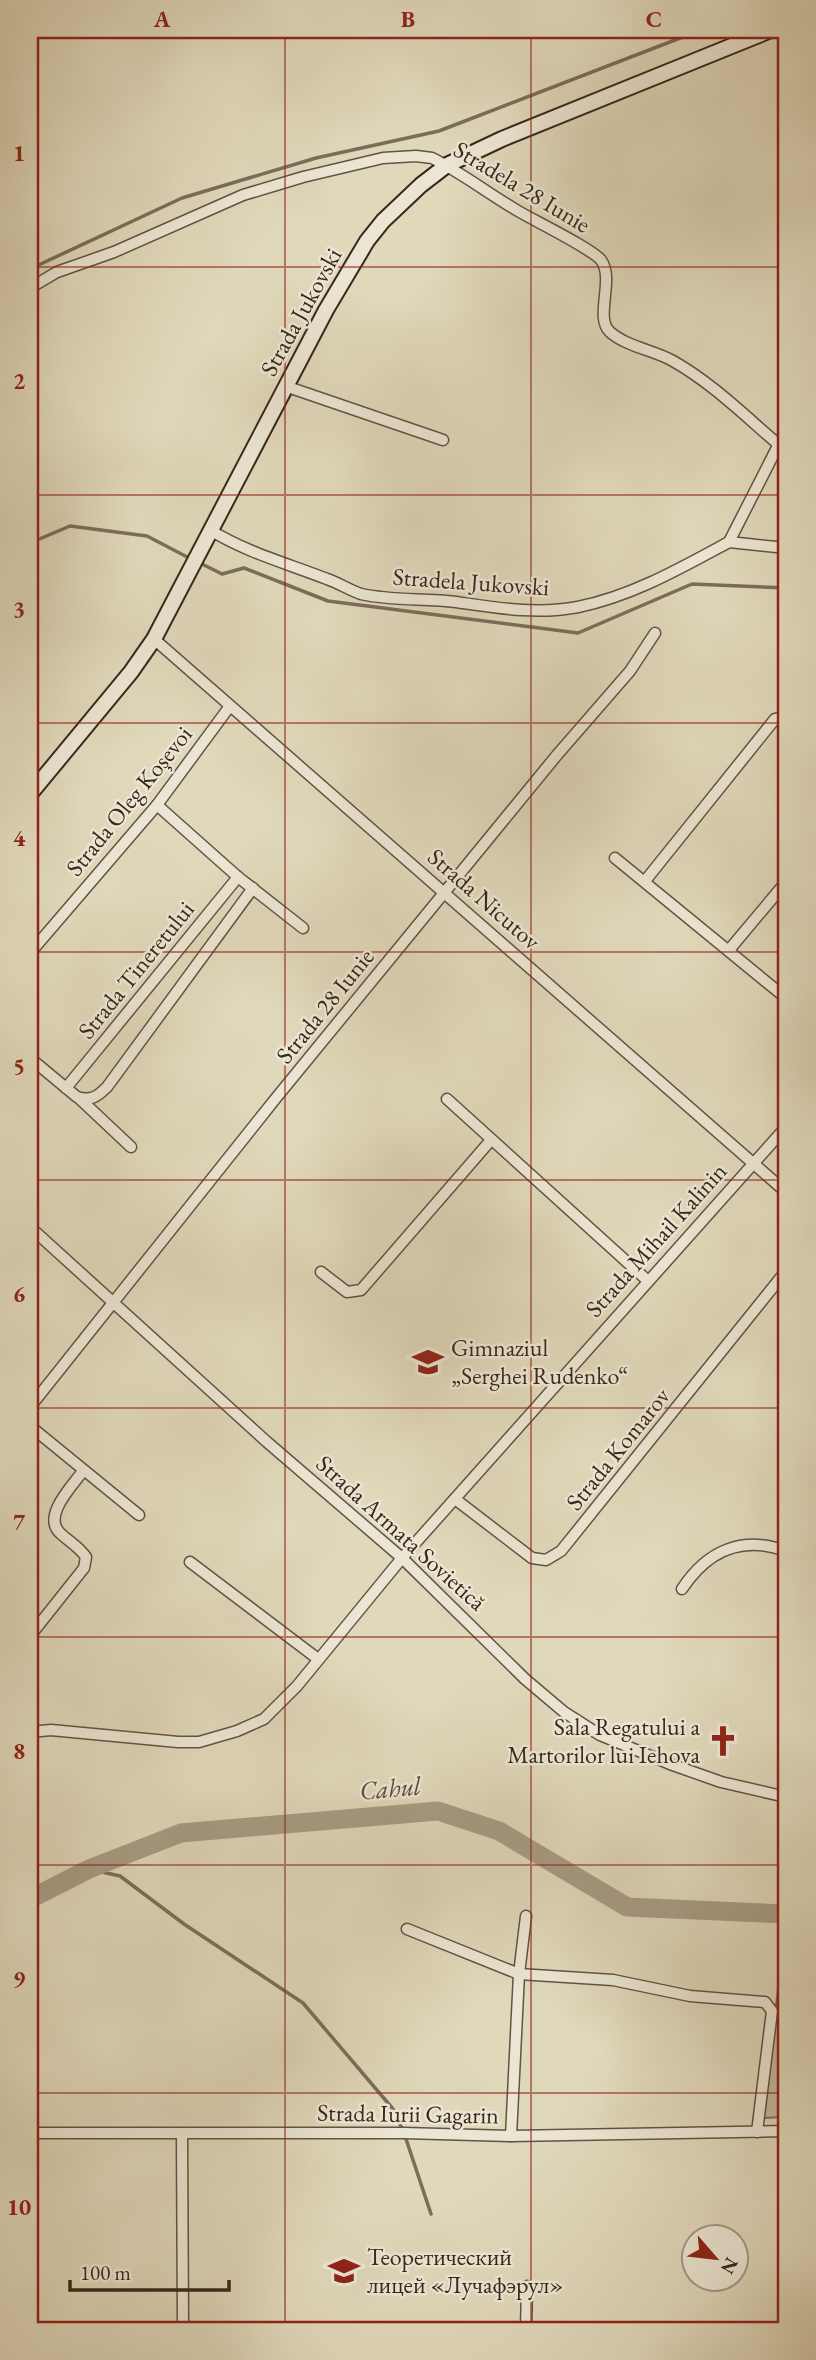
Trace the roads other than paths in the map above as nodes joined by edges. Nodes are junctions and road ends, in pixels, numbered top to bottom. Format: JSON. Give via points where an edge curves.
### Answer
{"nodes":[{"id":1,"x":771,"y":30,"type":"edge"},
{"id":2,"x":447,"y":165,"type":"junction"},
{"id":3,"x":30,"y":288,"type":"edge"},
{"id":4,"x":285,"y":386,"type":"junction"},
{"id":5,"x":786,"y":430,"type":"edge"},
{"id":6,"x":443,"y":440,"type":"dead end"},
{"id":7,"x":778,"y":444,"type":"junction"},
{"id":8,"x":210,"y":530,"type":"junction"},
{"id":9,"x":729,"y":542,"type":"junction"},
{"id":10,"x":786,"y":548,"type":"edge"},
{"id":11,"x":655,"y":633,"type":"dead end"},
{"id":12,"x":154,"y":639,"type":"junction"},
{"id":13,"x":230,"y":706,"type":"junction"},
{"id":14,"x":786,"y":716,"type":"edge"},
{"id":15,"x":30,"y":794,"type":"edge"},
{"id":16,"x":158,"y":805,"type":"junction"},
{"id":17,"x":615,"y":858,"type":"dead end"},
{"id":18,"x":238,"y":877,"type":"junction"},
{"id":19,"x":645,"y":881,"type":"junction"},
{"id":20,"x":786,"y":882,"type":"edge"},
{"id":21,"x":253,"y":888,"type":"junction"},
{"id":22,"x":445,"y":892,"type":"junction"},
{"id":23,"x":303,"y":928,"type":"dead end"},
{"id":24,"x":729,"y":950,"type":"junction"},
{"id":25,"x":30,"y":953,"type":"edge"},
{"id":26,"x":786,"y":998,"type":"edge"},
{"id":27,"x":30,"y":1058,"type":"edge"},
{"id":28,"x":66,"y":1088,"type":"junction"},
{"id":29,"x":77,"y":1097,"type":"junction"},
{"id":30,"x":447,"y":1099,"type":"dead end"},
{"id":31,"x":786,"y":1127,"type":"edge"},
{"id":32,"x":491,"y":1140,"type":"junction"},
{"id":33,"x":131,"y":1147,"type":"dead end"},
{"id":34,"x":753,"y":1164,"type":"junction"},
{"id":35,"x":786,"y":1192,"type":"edge"},
{"id":36,"x":30,"y":1227,"type":"edge"},
{"id":37,"x":786,"y":1271,"type":"edge"},
{"id":38,"x":321,"y":1272,"type":"dead end"},
{"id":39,"x":648,"y":1281,"type":"junction"},
{"id":40,"x":113,"y":1302,"type":"junction"},
{"id":41,"x":30,"y":1388,"type":"edge"},
{"id":42,"x":40,"y":1395,"type":"junction"},
{"id":43,"x":30,"y":1407,"type":"edge"},
{"id":44,"x":30,"y":1426,"type":"edge"},
{"id":45,"x":83,"y":1471,"type":"junction"},
{"id":46,"x":455,"y":1499,"type":"junction"},
{"id":47,"x":139,"y":1515,"type":"dead end"},
{"id":48,"x":786,"y":1551,"type":"edge"},
{"id":49,"x":402,"y":1559,"type":"junction"},
{"id":50,"x":190,"y":1562,"type":"dead end"},
{"id":51,"x":682,"y":1589,"type":"dead end"},
{"id":52,"x":30,"y":1636,"type":"edge"},
{"id":53,"x":318,"y":1659,"type":"junction"},
{"id":54,"x":30,"y":1732,"type":"edge"},
{"id":55,"x":786,"y":1797,"type":"edge"},
{"id":56,"x":526,"y":1916,"type":"dead end"},
{"id":57,"x":407,"y":1929,"type":"dead end"},
{"id":58,"x":519,"y":1973,"type":"junction"},
{"id":59,"x":786,"y":2131,"type":"edge"},
{"id":60,"x":757,"y":2132,"type":"junction"},
{"id":61,"x":30,"y":2133,"type":"edge"},
{"id":62,"x":182,"y":2134,"type":"junction"},
{"id":63,"x":511,"y":2136,"type":"junction"},
{"id":64,"x":527,"y":2286,"type":"dead end"},
{"id":65,"x":183,"y":2330,"type":"edge"},
{"id":66,"x":526,"y":2330,"type":"edge"}],
"edges":[{"from":1,"to":2,"type":"main road","name":"Strada Jukovski"},
{"from":2,"to":3,"type":"street","name":"Stradela 28 Iunie","via":[[416,156],[383,158],[303,177],[243,195],[57,272]]},
{"from":2,"to":4,"type":"main road","name":"Strada Jukovski","via":[[400,204],[367,241]]},
{"from":2,"to":7,"type":"street","name":"Stradela 28 Iunie","via":[[599,258],[606,272],[606,328],[700,378]]},
{"from":4,"to":6,"type":"street"},
{"from":4,"to":8,"type":"main road","name":"Strada Jukovski"},
{"from":5,"to":7,"type":"street"},
{"from":7,"to":9,"type":"street"},
{"from":8,"to":9,"type":"street","name":"Stradela Jukovski","via":[[237,546],[360,593],[534,612],[578,607],[626,593]]},
{"from":8,"to":12,"type":"main road","name":"Strada Jukovski"},
{"from":9,"to":10,"type":"street"},
{"from":11,"to":22,"type":"street","name":"Strada 28 Iunie","via":[[629,671]]},
{"from":12,"to":13,"type":"street","name":"Strada Nicutov"},
{"from":12,"to":15,"type":"main road","name":"Strada Jukovski"},
{"from":13,"to":16,"type":"street","name":"Strada Oleg Koşevoi"},
{"from":13,"to":22,"type":"street","name":"Strada Nicutov"},
{"from":14,"to":19,"type":"street","via":[[775,719]]},
{"from":16,"to":18,"type":"street"},
{"from":16,"to":25,"type":"street","name":"Strada Oleg Koşevoi"},
{"from":17,"to":19,"type":"street"},
{"from":18,"to":21,"type":"street"},
{"from":18,"to":28,"type":"street","name":"Strada Tineretului"},
{"from":19,"to":24,"type":"street"},
{"from":20,"to":24,"type":"street"},
{"from":21,"to":23,"type":"street"},
{"from":21,"to":29,"type":"street","name":"Strada Tineretului","via":[[97,1097]]},
{"from":22,"to":34,"type":"street","name":"Strada Nicutov"},
{"from":22,"to":40,"type":"street","name":"Strada 28 Iunie"},
{"from":24,"to":26,"type":"street"},
{"from":27,"to":28,"type":"street"},
{"from":28,"to":29,"type":"street"},
{"from":29,"to":33,"type":"street"},
{"from":30,"to":32,"type":"street"},
{"from":31,"to":34,"type":"street","name":"Strada Mihail Kalinin"},
{"from":32,"to":38,"type":"street","via":[[361,1290],[347,1292]]},
{"from":32,"to":39,"type":"street"},
{"from":34,"to":35,"type":"street","name":"Strada Nicutov"},
{"from":34,"to":39,"type":"street","name":"Strada Mihail Kalinin"},
{"from":36,"to":40,"type":"street","name":"Strada Armata Sovietică"},
{"from":37,"to":46,"type":"street","name":"Strada Komarov","via":[[561,1552],[546,1560],[532,1558]]},
{"from":39,"to":46,"type":"street","name":"Strada Mihail Kalinin"},
{"from":40,"to":42,"type":"street","name":"Strada 28 Iunie"},
{"from":40,"to":49,"type":"street","name":"Strada Armata Sovietică"},
{"from":41,"to":42,"type":"street"},
{"from":42,"to":43,"type":"street","name":"Strada 28 Iunie"},
{"from":44,"to":45,"type":"street"},
{"from":45,"to":47,"type":"street"},
{"from":45,"to":52,"type":"street","via":[[54,1514],[54,1524],[86,1557],[84,1568]]},
{"from":46,"to":49,"type":"street","name":"Strada Mihail Kalinin"},
{"from":48,"to":51,"type":"street","via":[[751,1543],[735,1546],[704,1562]]},
{"from":49,"to":53,"type":"street","name":"Strada Mihail Kalinin"},
{"from":49,"to":55,"type":"street","name":"Strada Armata Sovietică","via":[[525,1679],[582,1724],[695,1773]]},
{"from":50,"to":53,"type":"street"},
{"from":53,"to":54,"type":"street","name":"Strada Mihail Kalinin","via":[[264,1719],[212,1740]]},
{"from":56,"to":58,"type":"street"},
{"from":57,"to":58,"type":"street"},
{"from":58,"to":60,"type":"street","via":[[612,1980],[690,1996],[765,2002],[772,2011]]},
{"from":58,"to":63,"type":"street"},
{"from":59,"to":60,"type":"street","name":"Strada Iurii Gagarin"},
{"from":60,"to":63,"type":"street","name":"Strada Iurii Gagarin"},
{"from":61,"to":62,"type":"street","name":"Strada Iurii Gagarin"},
{"from":62,"to":63,"type":"street","name":"Strada Iurii Gagarin"},
{"from":62,"to":65,"type":"street"},
{"from":64,"to":66,"type":"street"}]}
